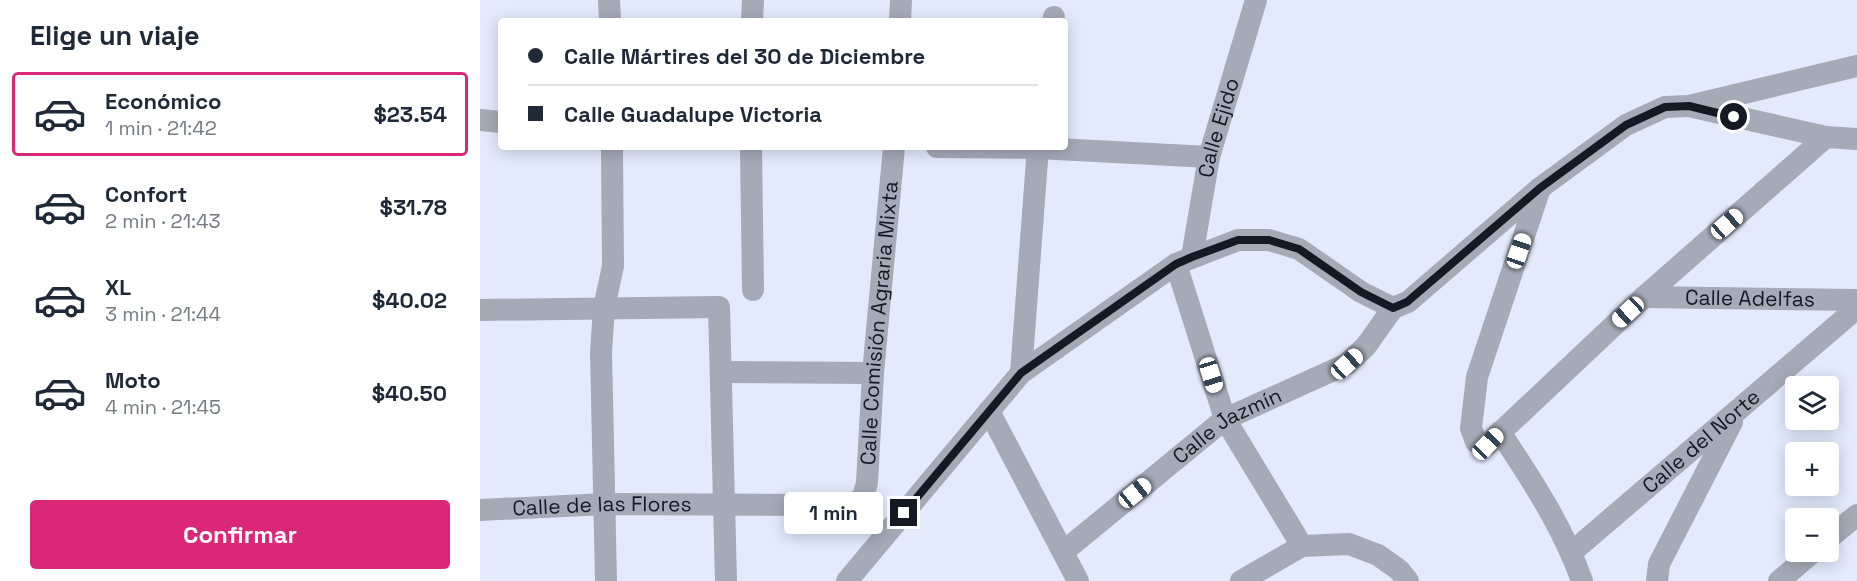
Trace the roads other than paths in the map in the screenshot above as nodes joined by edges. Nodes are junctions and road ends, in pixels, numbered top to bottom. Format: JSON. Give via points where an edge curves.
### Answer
{"nodes":[{"id":1,"x":609,"y":0,"type":"edge"},
{"id":2,"x":753,"y":0,"type":"edge"},
{"id":3,"x":901,"y":0,"type":"edge"},
{"id":4,"x":1256,"y":0,"type":"edge"},
{"id":5,"x":610,"y":18,"type":"edge"},
{"id":6,"x":752,"y":18,"type":"edge"},
{"id":7,"x":900,"y":18,"type":"edge"},
{"id":8,"x":1857,"y":66,"type":"edge"},
{"id":9,"x":1689,"y":106,"type":"junction"},
{"id":10,"x":480,"y":120,"type":"edge"},
{"id":11,"x":498,"y":122,"type":"edge"},
{"id":12,"x":1826,"y":137,"type":"junction"},
{"id":13,"x":1857,"y":139,"type":"edge"},
{"id":14,"x":612,"y":150,"type":"edge"},
{"id":15,"x":751,"y":150,"type":"edge"},
{"id":16,"x":894,"y":150,"type":"edge"},
{"id":17,"x":1038,"y":150,"type":"edge"},
{"id":18,"x":1068,"y":150,"type":"edge"},
{"id":19,"x":1209,"y":157,"type":"junction"},
{"id":20,"x":1540,"y":188,"type":"junction"},
{"id":21,"x":1184,"y":261,"type":"junction"},
{"id":22,"x":753,"y":290,"type":"dead end"},
{"id":23,"x":1644,"y":297,"type":"junction"},
{"id":24,"x":1857,"y":300,"type":"edge"},
{"id":25,"x":604,"y":308,"type":"junction"},
{"id":26,"x":1393,"y":308,"type":"junction"},
{"id":27,"x":1857,"y":308,"type":"edge"},
{"id":28,"x":480,"y":310,"type":"edge"},
{"id":29,"x":721,"y":372,"type":"junction"},
{"id":30,"x":873,"y":373,"type":"junction"},
{"id":31,"x":1021,"y":373,"type":"junction"},
{"id":32,"x":1738,"y":410,"type":"junction"},
{"id":33,"x":989,"y":411,"type":"junction"},
{"id":34,"x":1225,"y":419,"type":"junction"},
{"id":35,"x":1500,"y":432,"type":"junction"},
{"id":36,"x":862,"y":500,"type":"joint"},
{"id":37,"x":606,"y":504,"type":"junction"},
{"id":38,"x":724,"y":505,"type":"junction"},
{"id":39,"x":480,"y":510,"type":"edge"},
{"id":40,"x":1857,"y":515,"type":"edge"},
{"id":41,"x":1839,"y":530,"type":"edge"},
{"id":42,"x":1302,"y":546,"type":"junction"},
{"id":43,"x":1063,"y":552,"type":"junction"},
{"id":44,"x":1572,"y":552,"type":"junction"},
{"id":45,"x":1801,"y":562,"type":"edge"},
{"id":46,"x":606,"y":581,"type":"edge"},
{"id":47,"x":726,"y":581,"type":"edge"},
{"id":48,"x":847,"y":581,"type":"edge"},
{"id":49,"x":1078,"y":581,"type":"edge"},
{"id":50,"x":1241,"y":581,"type":"edge"},
{"id":51,"x":1408,"y":581,"type":"edge"},
{"id":52,"x":1582,"y":581,"type":"edge"},
{"id":53,"x":1657,"y":581,"type":"edge"},
{"id":54,"x":1779,"y":581,"type":"edge"}],
"edges":[{"from":1,"to":5,"type":"street"},
{"from":2,"to":6,"type":"street"},
{"from":3,"to":7,"type":"street"},
{"from":4,"to":19,"type":"street","name":"Calle Ejido"},
{"from":8,"to":9,"type":"street"},
{"from":9,"to":12,"type":"street"},
{"from":9,"to":20,"type":"street","via":[[1665,107],[1626,125]]},
{"from":10,"to":11,"type":"street"},
{"from":12,"to":13,"type":"street"},
{"from":12,"to":23,"type":"street"},
{"from":14,"to":25,"type":"street","via":[[613,266]]},
{"from":15,"to":22,"type":"street"},
{"from":16,"to":30,"type":"street","name":"Calle Comisión Agraria Mixta"},
{"from":17,"to":31,"type":"street"},
{"from":18,"to":19,"type":"street"},
{"from":19,"to":21,"type":"street","name":"Calle Ejido"},
{"from":20,"to":26,"type":"street","via":[[1407,302]]},
{"from":20,"to":35,"type":"street","via":[[1477,377],[1471,428],[1476,442],[1488,444]]},
{"from":21,"to":26,"type":"street","via":[[1238,240],[1269,240],[1299,249],[1361,292]]},
{"from":21,"to":31,"type":"street"},
{"from":21,"to":34,"type":"street"},
{"from":23,"to":24,"type":"street","name":"Calle Adelfas"},
{"from":23,"to":35,"type":"street"},
{"from":25,"to":28,"type":"street"},
{"from":25,"to":29,"type":"street","via":[[719,307]]},
{"from":25,"to":37,"type":"street","via":[[601,352]]},
{"from":26,"to":34,"type":"street","name":"Calle Jazmín","via":[[1366,346],[1347,364]]},
{"from":27,"to":32,"type":"street","name":"Calle del Norte"},
{"from":29,"to":30,"type":"street"},
{"from":29,"to":38,"type":"street"},
{"from":30,"to":36,"type":"street","name":"Calle Comisión Agraria Mixta","via":[[867,483]]},
{"from":31,"to":33,"type":"street"},
{"from":32,"to":44,"type":"street","name":"Calle del Norte"},
{"from":32,"to":53,"type":"street","via":[[1659,564]]},
{"from":33,"to":43,"type":"street"},
{"from":33,"to":48,"type":"street"},
{"from":34,"to":42,"type":"street"},
{"from":34,"to":43,"type":"street","name":"Calle Jazmín"},
{"from":35,"to":44,"type":"street"},
{"from":36,"to":38,"type":"street","name":"Calle de las Flores","via":[[844,505]]},
{"from":37,"to":38,"type":"street","name":"Calle de las Flores"},
{"from":37,"to":39,"type":"street","name":"Calle de las Flores"},
{"from":37,"to":46,"type":"street"},
{"from":38,"to":47,"type":"street"},
{"from":40,"to":41,"type":"street"},
{"from":42,"to":50,"type":"street"},
{"from":42,"to":51,"type":"street","via":[[1349,544],[1378,555]]},
{"from":43,"to":49,"type":"street"},
{"from":44,"to":52,"type":"street"},
{"from":45,"to":54,"type":"street"}]}
